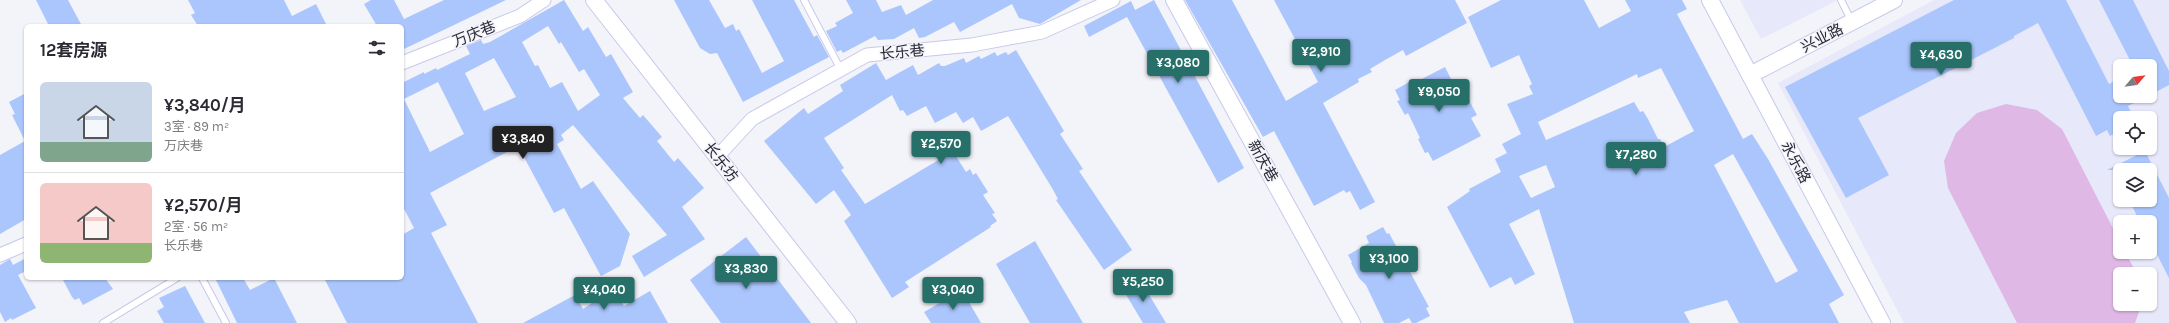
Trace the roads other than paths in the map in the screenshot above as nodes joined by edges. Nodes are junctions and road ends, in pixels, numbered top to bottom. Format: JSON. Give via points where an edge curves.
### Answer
{"nodes":[{"id":1,"x":544,"y":0,"type":"edge"},
{"id":2,"x":594,"y":0,"type":"edge"},
{"id":3,"x":804,"y":0,"type":"edge"},
{"id":4,"x":1113,"y":0,"type":"edge"},
{"id":5,"x":1174,"y":0,"type":"edge"},
{"id":6,"x":1710,"y":0,"type":"edge"},
{"id":7,"x":1841,"y":0,"type":"edge"},
{"id":8,"x":1894,"y":0,"type":"edge"},
{"id":9,"x":1852,"y":22,"type":"junction"},
{"id":10,"x":404,"y":62,"type":"edge"},
{"id":11,"x":841,"y":70,"type":"junction"},
{"id":12,"x":1750,"y":75,"type":"junction"},
{"id":13,"x":718,"y":157,"type":"junction"},
{"id":14,"x":24,"y":245,"type":"edge"},
{"id":15,"x":0,"y":255,"type":"edge"},
{"id":16,"x":174,"y":280,"type":"edge"},
{"id":17,"x":203,"y":280,"type":"edge"},
{"id":18,"x":103,"y":323,"type":"edge"},
{"id":19,"x":226,"y":323,"type":"edge"},
{"id":20,"x":848,"y":323,"type":"edge"},
{"id":21,"x":1352,"y":323,"type":"edge"},
{"id":22,"x":1882,"y":323,"type":"edge"}],
"edges":[{"from":1,"to":10,"type":"street","name":"万庆巷","via":[[520,16]]},
{"from":2,"to":13,"type":"street","name":"长乐坊"},
{"from":3,"to":11,"type":"lane"},
{"from":4,"to":11,"type":"street","name":"长乐巷","via":[[1042,32],[972,45],[867,55]]},
{"from":5,"to":21,"type":"street","name":"新庆巷"},
{"from":6,"to":12,"type":"street","name":"永乐路"},
{"from":7,"to":9,"type":"lane"},
{"from":8,"to":9,"type":"street","name":"兴业路"},
{"from":9,"to":12,"type":"street","name":"兴业路"},
{"from":11,"to":13,"type":"street","name":"长乐巷","via":[[752,119]]},
{"from":12,"to":22,"type":"street","name":"永乐路"},
{"from":13,"to":20,"type":"street","name":"长乐坊"},
{"from":14,"to":15,"type":"street"},
{"from":16,"to":18,"type":"lane"},
{"from":17,"to":19,"type":"lane"}]}
